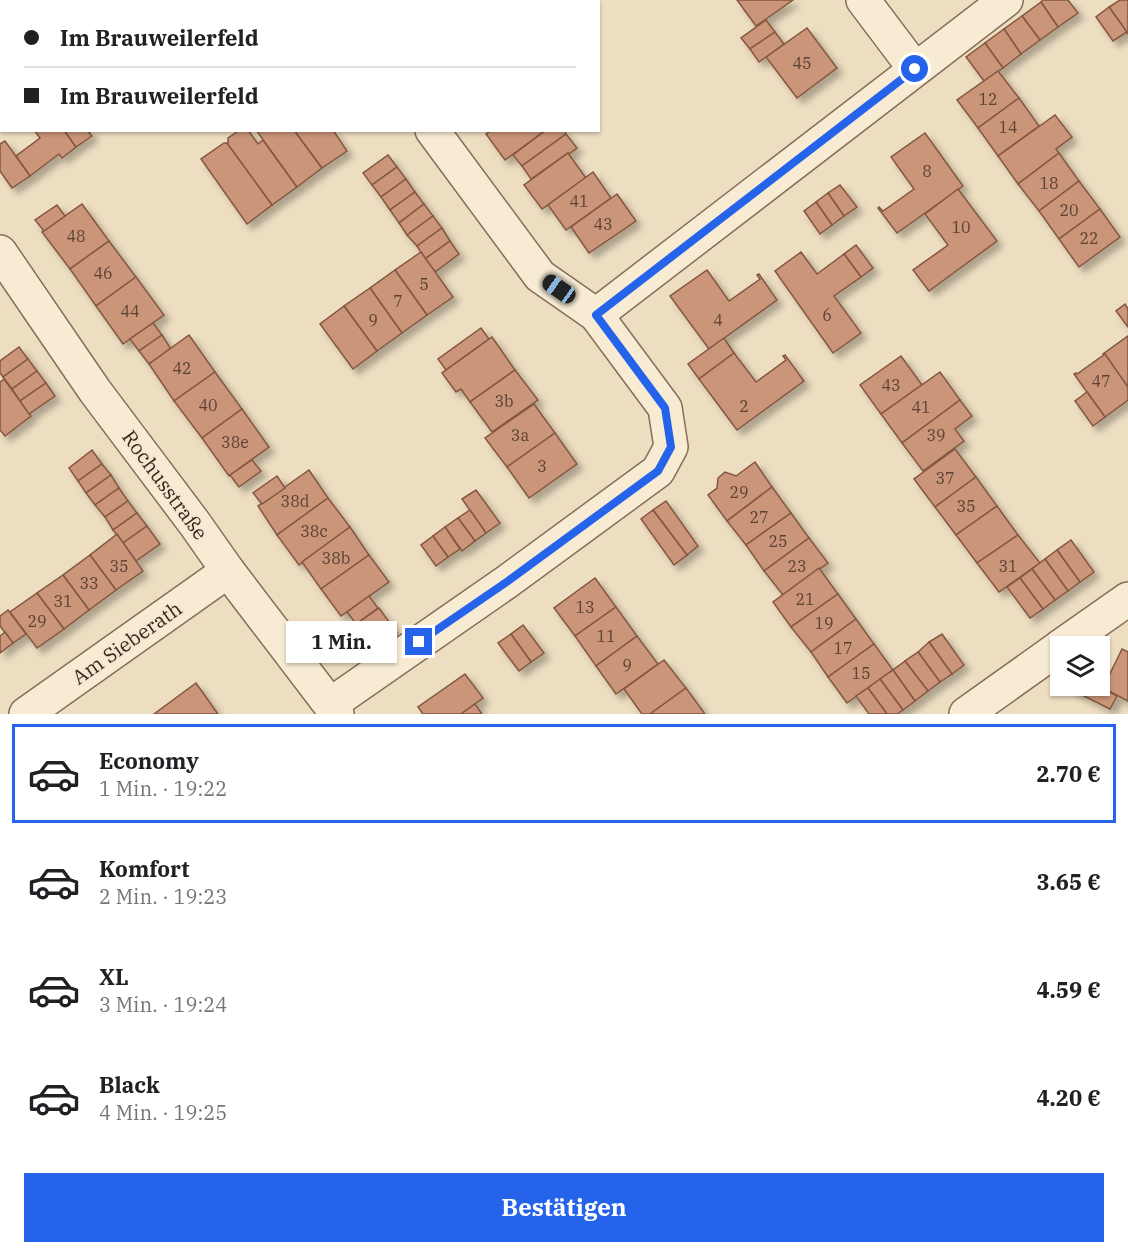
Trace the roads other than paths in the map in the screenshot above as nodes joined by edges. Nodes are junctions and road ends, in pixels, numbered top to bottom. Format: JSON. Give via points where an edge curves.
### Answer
{"nodes":[{"id":1,"x":862,"y":0,"type":"edge"},
{"id":2,"x":1006,"y":0,"type":"edge"},
{"id":3,"x":915,"y":69,"type":"junction"},
{"id":4,"x":433,"y":132,"type":"edge"},
{"id":5,"x":0,"y":252,"type":"edge"},
{"id":6,"x":596,"y":315,"type":"junction"},
{"id":7,"x":228,"y":571,"type":"junction"},
{"id":8,"x":1128,"y":599,"type":"edge"},
{"id":9,"x":1076,"y":636,"type":"edge"},
{"id":10,"x":1050,"y":655,"type":"edge"},
{"id":11,"x":334,"y":709,"type":"edge"},
{"id":12,"x":26,"y":714,"type":"edge"},
{"id":13,"x":966,"y":714,"type":"edge"}],
"edges":[{"from":1,"to":3,"type":"street"},
{"from":2,"to":3,"type":"street"},
{"from":3,"to":6,"type":"street"},
{"from":4,"to":6,"type":"street","via":[[540,276]]},
{"from":5,"to":7,"type":"street","name":"Rochusstraße","via":[[95,391]]},
{"from":6,"to":11,"type":"street","via":[[665,408],[671,447],[658,471]]},
{"from":7,"to":11,"type":"street","name":"Rochusstraße"},
{"from":7,"to":12,"type":"street","name":"Am Sieberath"},
{"from":8,"to":9,"type":"street"},
{"from":10,"to":13,"type":"street"}]}
